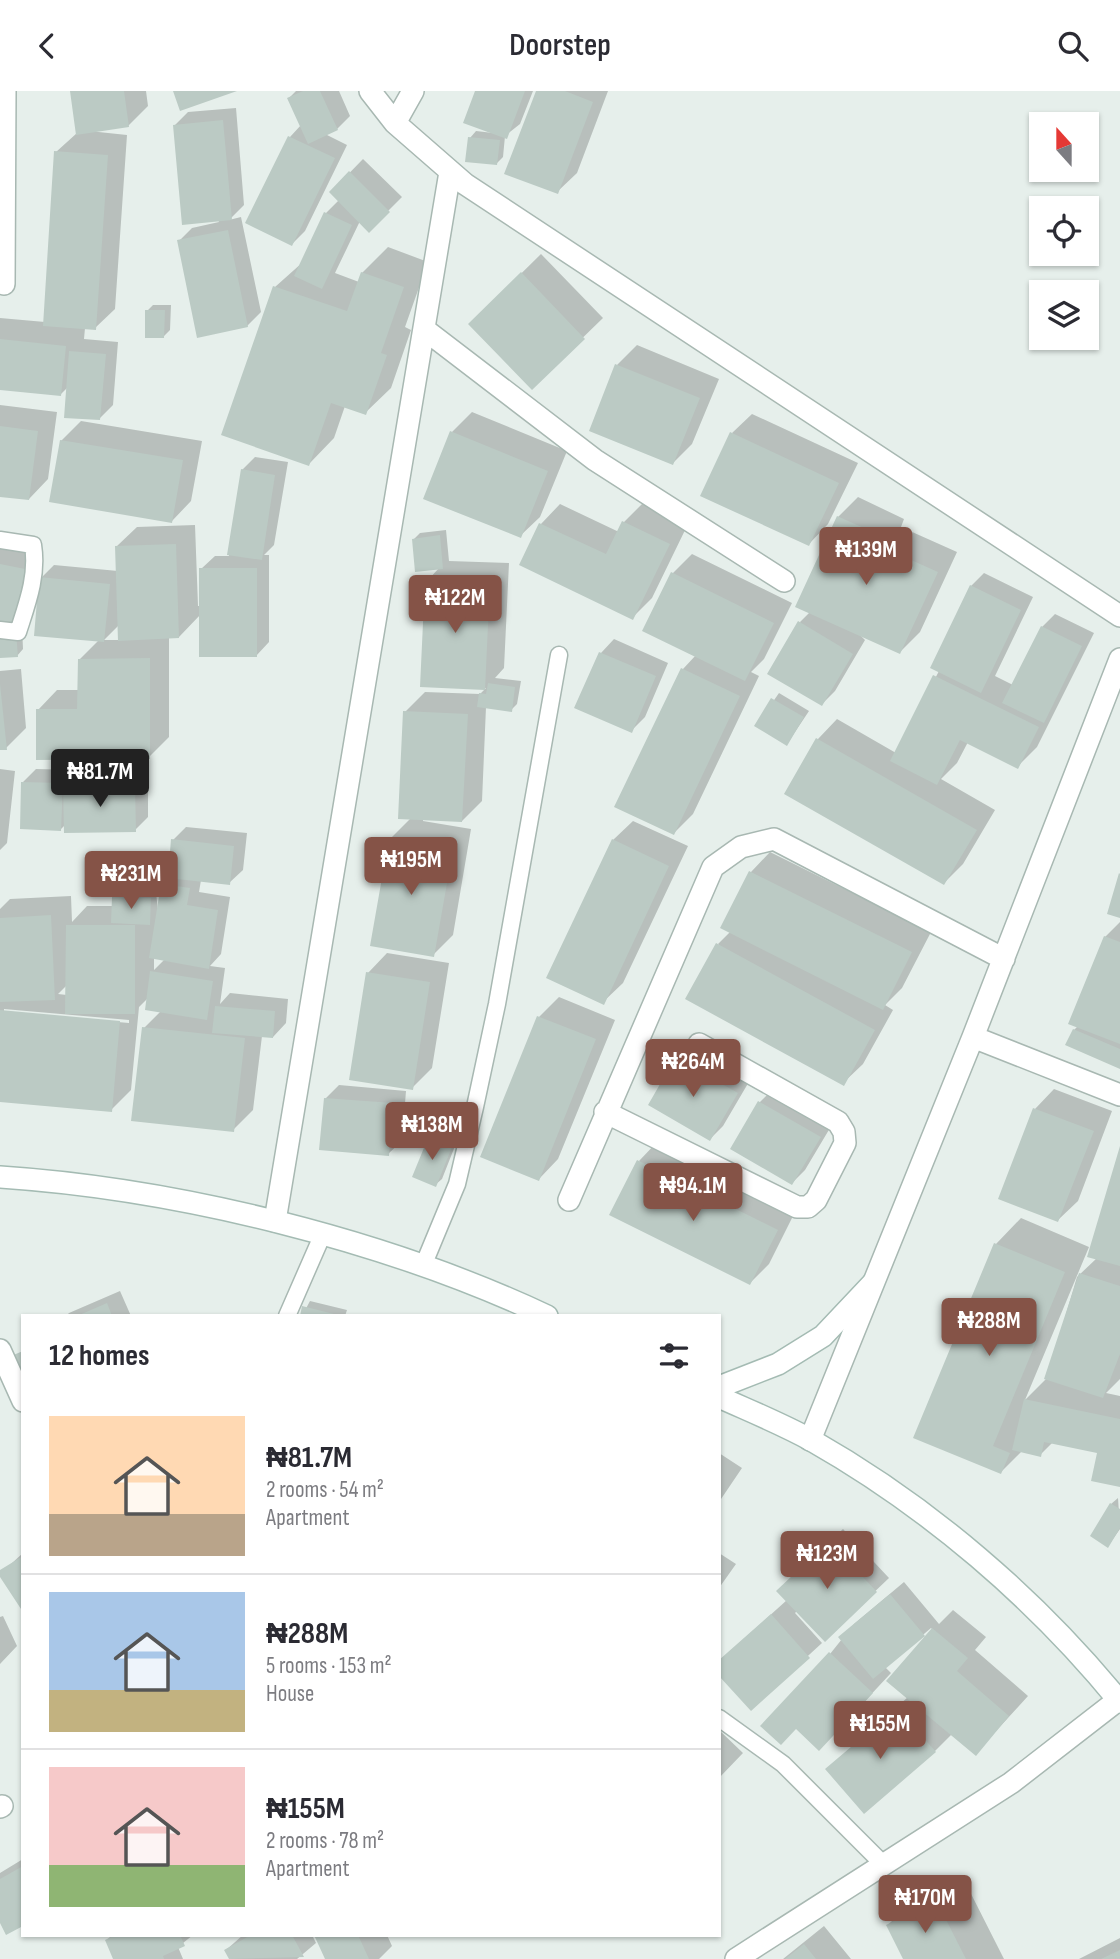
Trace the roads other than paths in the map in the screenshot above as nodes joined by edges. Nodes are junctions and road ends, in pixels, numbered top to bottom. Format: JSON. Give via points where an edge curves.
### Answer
{"nodes":[{"id":1,"x":5,"y":91,"type":"edge"},
{"id":2,"x":370,"y":91,"type":"edge"},
{"id":3,"x":412,"y":91,"type":"edge"},
{"id":4,"x":394,"y":123,"type":"junction"},
{"id":5,"x":450,"y":173,"type":"junction"},
{"id":6,"x":4,"y":284,"type":"dead end"},
{"id":7,"x":424,"y":329,"type":"junction"},
{"id":8,"x":0,"y":540,"type":"edge"},
{"id":9,"x":784,"y":581,"type":"dead end"},
{"id":10,"x":1120,"y":616,"type":"edge"},
{"id":11,"x":0,"y":630,"type":"edge"},
{"id":12,"x":559,"y":655,"type":"dead end"},
{"id":13,"x":1120,"y":659,"type":"edge"},
{"id":14,"x":1004,"y":958,"type":"junction"},
{"id":15,"x":973,"y":1037,"type":"junction"},
{"id":16,"x":699,"y":1044,"type":"dead end"},
{"id":17,"x":1120,"y":1095,"type":"edge"},
{"id":18,"x":604,"y":1112,"type":"junction"},
{"id":19,"x":0,"y":1177,"type":"edge"},
{"id":20,"x":569,"y":1200,"type":"dead end"},
{"id":21,"x":275,"y":1221,"type":"junction"},
{"id":22,"x":322,"y":1236,"type":"junction"},
{"id":23,"x":423,"y":1266,"type":"junction"},
{"id":24,"x":873,"y":1283,"type":"junction"},
{"id":25,"x":288,"y":1314,"type":"edge"},
{"id":26,"x":542,"y":1314,"type":"edge"},
{"id":27,"x":0,"y":1350,"type":"edge"},
{"id":28,"x":721,"y":1386,"type":"edge"},
{"id":29,"x":21,"y":1397,"type":"edge"},
{"id":30,"x":721,"y":1398,"type":"edge"},
{"id":31,"x":810,"y":1440,"type":"junction"},
{"id":32,"x":1119,"y":1701,"type":"edge"},
{"id":33,"x":721,"y":1719,"type":"edge"},
{"id":34,"x":884,"y":1865,"type":"junction"},
{"id":35,"x":736,"y":1959,"type":"edge"}],
"edges":[{"from":1,"to":6,"type":"street"},
{"from":2,"to":4,"type":"street"},
{"from":3,"to":4,"type":"street"},
{"from":4,"to":5,"type":"street"},
{"from":5,"to":7,"type":"street"},
{"from":5,"to":10,"type":"street"},
{"from":7,"to":9,"type":"street","via":[[595,460]]},
{"from":7,"to":21,"type":"street"},
{"from":8,"to":11,"type":"lane","via":[[33,545],[35,561],[18,632]]},
{"from":12,"to":23,"type":"lane","via":[[497,1004],[457,1184]]},
{"from":13,"to":14,"type":"street"},
{"from":14,"to":15,"type":"street"},
{"from":14,"to":18,"type":"street","via":[[774,839],[741,847],[713,867]]},
{"from":15,"to":17,"type":"street"},
{"from":15,"to":24,"type":"street"},
{"from":16,"to":18,"type":"street","via":[[838,1122],[845,1143],[808,1207],[797,1207]]},
{"from":18,"to":20,"type":"street"},
{"from":19,"to":21,"type":"street","via":[[145,1195]]},
{"from":21,"to":22,"type":"street"},
{"from":22,"to":23,"type":"street"},
{"from":22,"to":25,"type":"lane"},
{"from":23,"to":26,"type":"street"},
{"from":24,"to":28,"type":"street","via":[[823,1336],[778,1364]]},
{"from":24,"to":31,"type":"street"},
{"from":27,"to":29,"type":"street"},
{"from":30,"to":31,"type":"street"},
{"from":31,"to":32,"type":"street","via":[[915,1506],[1012,1587]]},
{"from":32,"to":34,"type":"street","via":[[1011,1783]]},
{"from":33,"to":34,"type":"lane","via":[[783,1764]]},
{"from":34,"to":35,"type":"street"}]}
